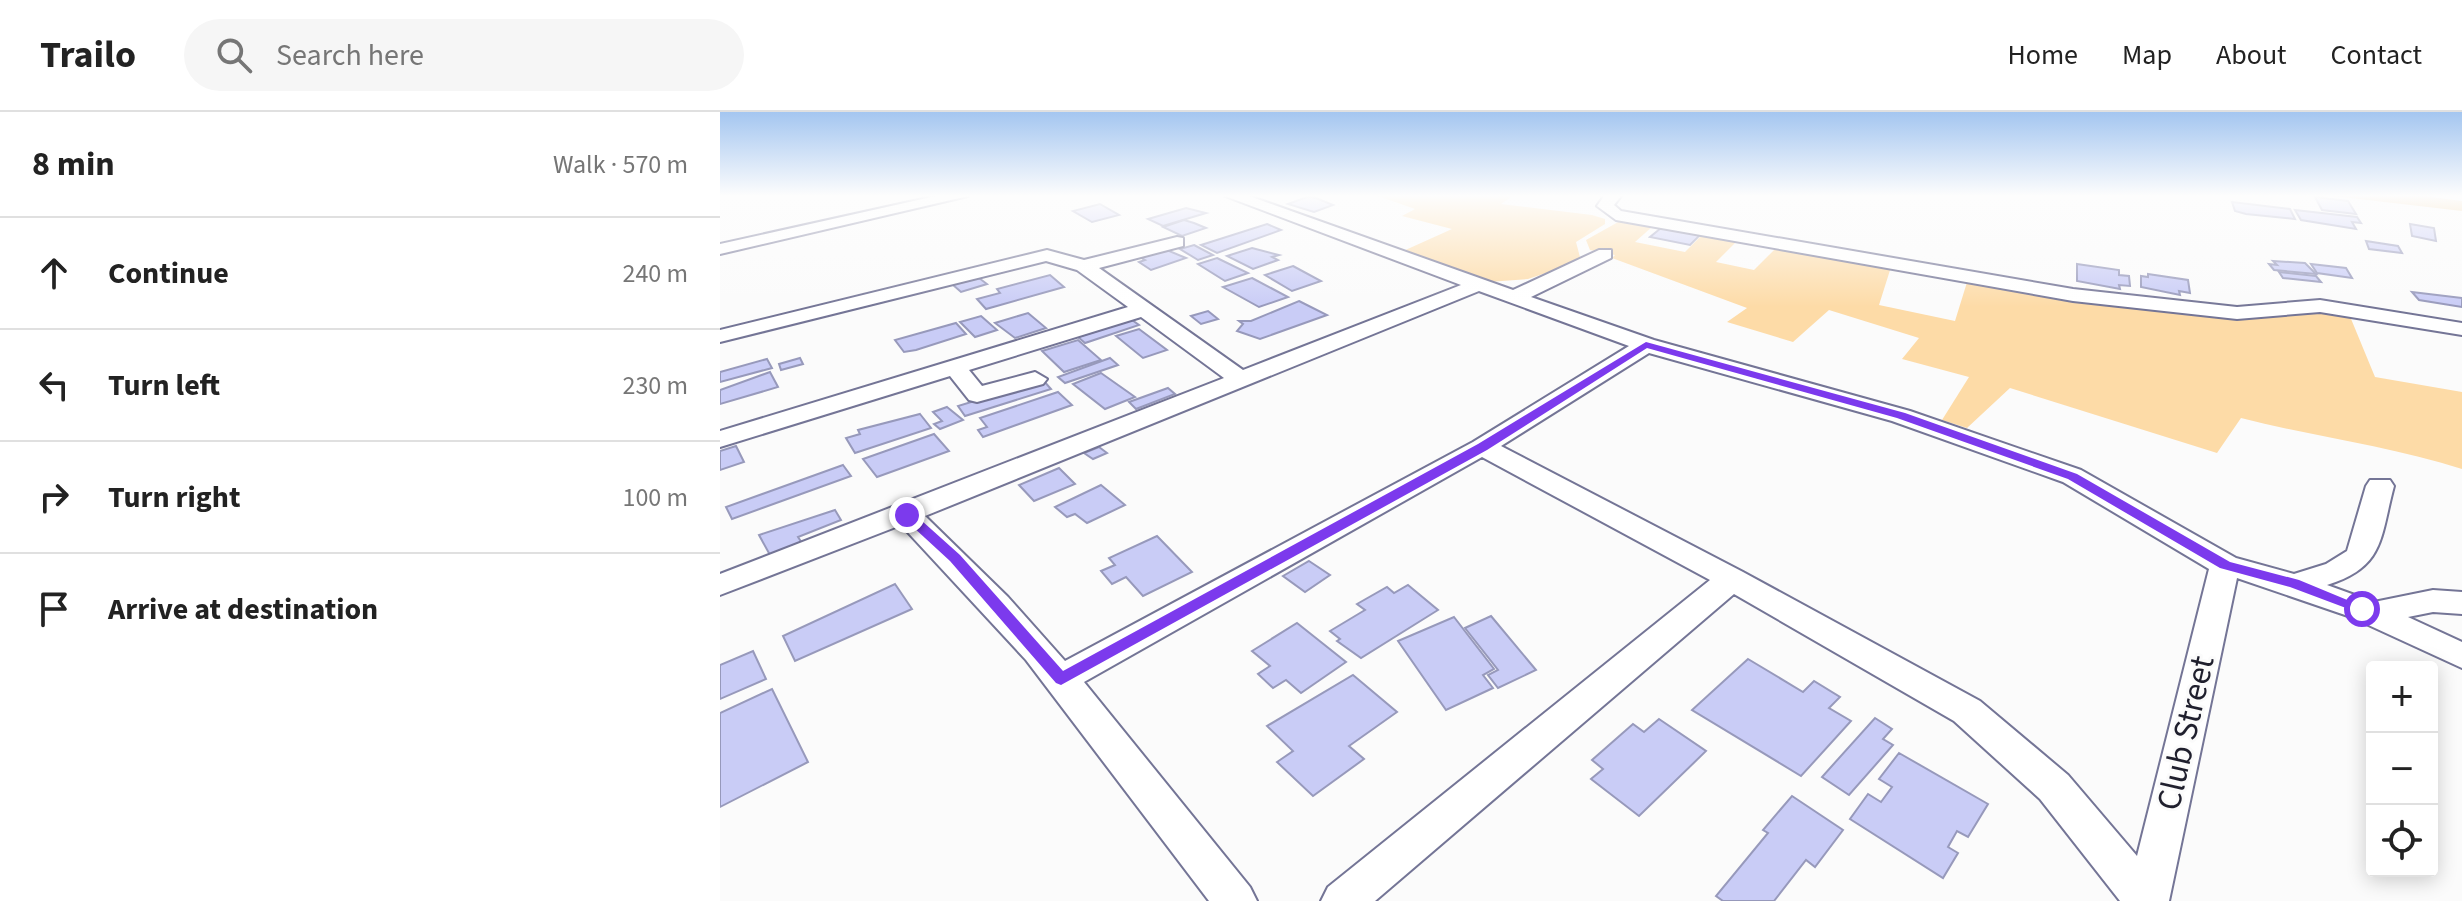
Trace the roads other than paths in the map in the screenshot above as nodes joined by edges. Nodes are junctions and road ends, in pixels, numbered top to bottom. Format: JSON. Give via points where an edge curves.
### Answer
{"nodes":[{"id":1,"x":793,"y":233,"type":"edge"},
{"id":2,"x":1336,"y":233,"type":"edge"},
{"id":3,"x":1718,"y":233,"type":"edge"},
{"id":4,"x":1177,"y":242,"type":"dead end"},
{"id":5,"x":720,"y":249,"type":"edge"},
{"id":6,"x":1605,"y":254,"type":"dead end"},
{"id":7,"x":1084,"y":266,"type":"junction"},
{"id":8,"x":1480,"y":284,"type":"junction"},
{"id":9,"x":1514,"y":297,"type":"junction"},
{"id":10,"x":1141,"y":310,"type":"junction"},
{"id":11,"x":2462,"y":329,"type":"edge"},
{"id":12,"x":720,"y":336,"type":"edge"},
{"id":13,"x":1646,"y":345,"type":"junction"},
{"id":14,"x":955,"y":367,"type":"junction"},
{"id":15,"x":1239,"y":378,"type":"junction"},
{"id":16,"x":1035,"y":379,"type":"dead end"},
{"id":17,"x":720,"y":439,"type":"edge"},
{"id":18,"x":1482,"y":447,"type":"junction"},
{"id":19,"x":2380,"y":486,"type":"dead end"},
{"id":20,"x":907,"y":515,"type":"junction"},
{"id":21,"x":2225,"y":565,"type":"junction"},
{"id":22,"x":1732,"y":579,"type":"junction"},
{"id":23,"x":2294,"y":584,"type":"junction"},
{"id":24,"x":720,"y":585,"type":"edge"},
{"id":25,"x":2462,"y":603,"type":"edge"},
{"id":26,"x":2372,"y":613,"type":"junction"},
{"id":27,"x":2462,"y":656,"type":"edge"},
{"id":28,"x":1061,"y":679,"type":"junction"},
{"id":29,"x":1235,"y":901,"type":"edge"},
{"id":30,"x":1343,"y":901,"type":"edge"},
{"id":31,"x":2147,"y":901,"type":"edge"}],
"edges":[{"from":1,"to":5,"type":"street"},
{"from":2,"to":8,"type":"street"},
{"from":3,"to":11,"type":"street","via":[[2073,295],[2237,313],[2320,306]]},
{"from":4,"to":7,"type":"street"},
{"from":6,"to":9,"type":"street"},
{"from":7,"to":10,"type":"street"},
{"from":7,"to":12,"type":"street","via":[[1061,256],[1023,258]]},
{"from":8,"to":9,"type":"street"},
{"from":8,"to":15,"type":"street"},
{"from":9,"to":13,"type":"street"},
{"from":10,"to":14,"type":"street"},
{"from":10,"to":15,"type":"street"},
{"from":13,"to":18,"type":"street"},
{"from":13,"to":21,"type":"street","via":[[1901,416],[2072,476]]},
{"from":14,"to":16,"type":"street","via":[[977,395]]},
{"from":14,"to":17,"type":"street"},
{"from":15,"to":20,"type":"street"},
{"from":18,"to":22,"type":"street"},
{"from":18,"to":28,"type":"street"},
{"from":19,"to":23,"type":"street","via":[[2360,556],[2337,571]]},
{"from":20,"to":24,"type":"street"},
{"from":20,"to":28,"type":"street","via":[[955,558]]},
{"from":21,"to":23,"type":"street"},
{"from":21,"to":31,"type":"street","name":"Club Street"},
{"from":22,"to":30,"type":"street"},
{"from":22,"to":31,"type":"street","via":[[1967,711],[2054,787]]},
{"from":23,"to":26,"type":"street"},
{"from":25,"to":26,"type":"street","via":[[2433,601]]},
{"from":26,"to":27,"type":"street"},
{"from":28,"to":29,"type":"street"}]}
